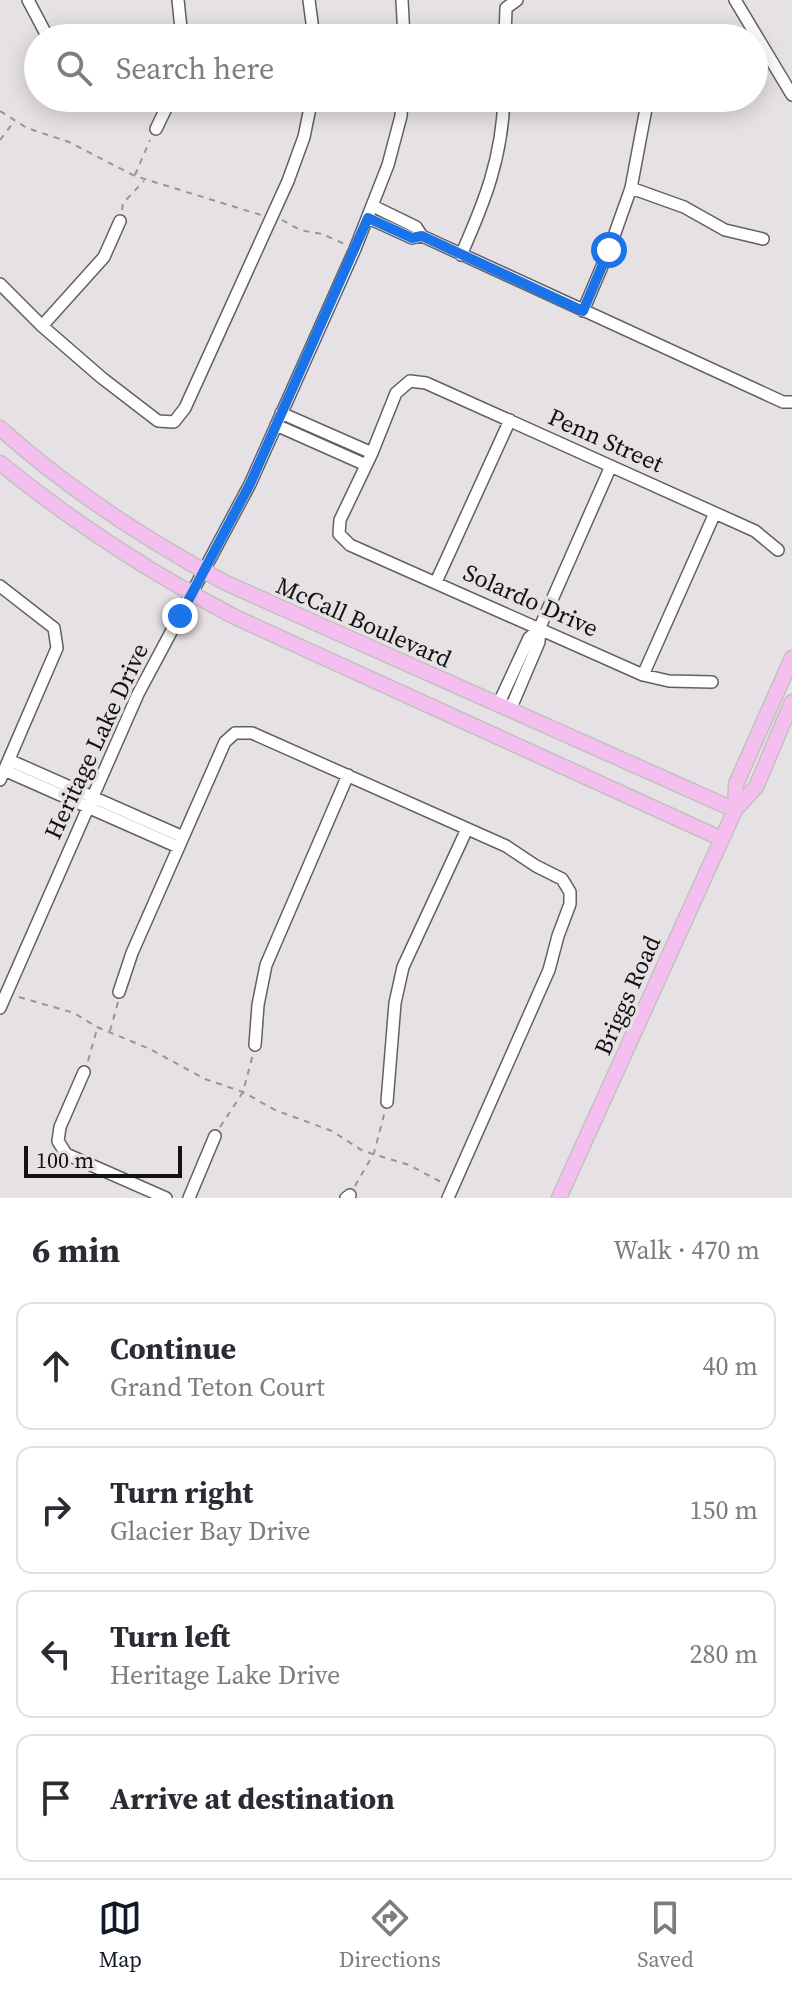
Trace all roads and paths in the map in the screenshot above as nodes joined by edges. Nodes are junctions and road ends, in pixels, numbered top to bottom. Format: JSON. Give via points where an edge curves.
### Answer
{"nodes":[{"id":1,"x":28,"y":0,"type":"edge"},
{"id":2,"x":178,"y":0,"type":"edge"},
{"id":3,"x":309,"y":0,"type":"edge"},
{"id":4,"x":402,"y":0,"type":"edge"},
{"id":5,"x":517,"y":0,"type":"edge"},
{"id":6,"x":735,"y":0,"type":"edge"},
{"id":7,"x":41,"y":24,"type":"edge"},
{"id":8,"x":181,"y":24,"type":"edge"},
{"id":9,"x":312,"y":24,"type":"edge"},
{"id":10,"x":403,"y":24,"type":"edge"},
{"id":11,"x":505,"y":24,"type":"edge"},
{"id":12,"x":749,"y":24,"type":"edge"},
{"id":13,"x":768,"y":55,"type":"edge"},
{"id":14,"x":792,"y":95,"type":"edge"},
{"id":15,"x":0,"y":111,"type":"edge"},
{"id":16,"x":164,"y":112,"type":"edge"},
{"id":17,"x":309,"y":112,"type":"edge"},
{"id":18,"x":401,"y":112,"type":"edge"},
{"id":19,"x":503,"y":112,"type":"edge"},
{"id":20,"x":645,"y":112,"type":"edge"},
{"id":21,"x":14,"y":122,"type":"junction"},
{"id":22,"x":156,"y":129,"type":"joint"},
{"id":23,"x":0,"y":140,"type":"edge"},
{"id":24,"x":135,"y":176,"type":"junction"},
{"id":25,"x":144,"y":180,"type":"junction"},
{"id":26,"x":631,"y":188,"type":"junction"},
{"id":27,"x":371,"y":212,"type":"junction"},
{"id":28,"x":271,"y":218,"type":"junction"},
{"id":29,"x":120,"y":221,"type":"joint"},
{"id":30,"x":763,"y":239,"type":"dead end"},
{"id":31,"x":341,"y":242,"type":"dead end"},
{"id":32,"x":461,"y":255,"type":"junction"},
{"id":33,"x":0,"y":284,"type":"edge"},
{"id":34,"x":583,"y":311,"type":"junction"},
{"id":35,"x":42,"y":326,"type":"junction"},
{"id":36,"x":792,"y":402,"type":"edge"},
{"id":37,"x":278,"y":419,"type":"junction"},
{"id":38,"x":510,"y":420,"type":"junction"},
{"id":39,"x":0,"y":428,"type":"edge"},
{"id":40,"x":372,"y":453,"type":"junction"},
{"id":41,"x":0,"y":463,"type":"edge"},
{"id":42,"x":366,"y":465,"type":"junction"},
{"id":43,"x":611,"y":466,"type":"junction"},
{"id":44,"x":715,"y":513,"type":"junction"},
{"id":45,"x":778,"y":550,"type":"dead end"},
{"id":46,"x":204,"y":571,"type":"junction"},
{"id":47,"x":436,"y":582,"type":"junction"},
{"id":48,"x":0,"y":586,"type":"edge"},
{"id":49,"x":192,"y":595,"type":"junction"},
{"id":50,"x":540,"y":627,"type":"junction"},
{"id":51,"x":792,"y":658,"type":"edge"},
{"id":52,"x":643,"y":675,"type":"junction"},
{"id":53,"x":712,"y":682,"type":"dead end"},
{"id":54,"x":792,"y":702,"type":"edge"},
{"id":55,"x":504,"y":708,"type":"junction"},
{"id":56,"x":5,"y":770,"type":"edge"},
{"id":57,"x":348,"y":775,"type":"junction"},
{"id":58,"x":90,"y":801,"type":"junction"},
{"id":59,"x":735,"y":810,"type":"junction"},
{"id":60,"x":467,"y":829,"type":"junction"},
{"id":61,"x":722,"y":839,"type":"junction"},
{"id":62,"x":181,"y":842,"type":"junction"},
{"id":63,"x":119,"y":992,"type":"joint"},
{"id":64,"x":19,"y":997,"type":"dead end"},
{"id":65,"x":0,"y":1008,"type":"edge"},
{"id":66,"x":97,"y":1027,"type":"junction"},
{"id":67,"x":110,"y":1032,"type":"junction"},
{"id":68,"x":255,"y":1045,"type":"joint"},
{"id":69,"x":84,"y":1072,"type":"joint"},
{"id":70,"x":243,"y":1092,"type":"junction"},
{"id":71,"x":387,"y":1102,"type":"joint"},
{"id":72,"x":215,"y":1136,"type":"joint"},
{"id":73,"x":374,"y":1153,"type":"junction"},
{"id":74,"x":450,"y":1192,"type":"edge"},
{"id":75,"x":348,"y":1196,"type":"edge"},
{"id":76,"x":166,"y":1198,"type":"edge"},
{"id":77,"x":189,"y":1198,"type":"edge"},
{"id":78,"x":559,"y":1198,"type":"edge"}],
"edges":[{"from":1,"to":7,"type":"street"},
{"from":2,"to":8,"type":"street"},
{"from":3,"to":9,"type":"street"},
{"from":4,"to":10,"type":"street"},
{"from":5,"to":11,"type":"street","via":[[506,8]]},
{"from":6,"to":12,"type":"street"},
{"from":13,"to":14,"type":"street"},
{"from":15,"to":21,"type":"path"},
{"from":16,"to":22,"type":"street"},
{"from":17,"to":28,"type":"street"},
{"from":18,"to":27,"type":"street","name":"Heritage Lake Drive"},
{"from":19,"to":32,"type":"street","via":[[489,190]]},
{"from":20,"to":26,"type":"street"},
{"from":21,"to":23,"type":"path"},
{"from":21,"to":24,"type":"path","via":[[69,142]]},
{"from":22,"to":24,"type":"path"},
{"from":24,"to":25,"type":"path"},
{"from":25,"to":28,"type":"path"},
{"from":25,"to":29,"type":"path","via":[[123,203]]},
{"from":26,"to":30,"type":"street","via":[[684,207],[725,230]]},
{"from":26,"to":34,"type":"street"},
{"from":27,"to":32,"type":"street","via":[[416,227],[422,236]]},
{"from":27,"to":37,"type":"street","name":"Heritage Lake Drive"},
{"from":28,"to":31,"type":"path"},
{"from":28,"to":35,"type":"street","via":[[174,422],[158,421]]},
{"from":29,"to":35,"type":"street","via":[[104,257]]},
{"from":32,"to":34,"type":"street"},
{"from":33,"to":35,"type":"street"},
{"from":34,"to":36,"type":"street"},
{"from":37,"to":40,"type":"street"},
{"from":37,"to":42,"type":"street"},
{"from":37,"to":46,"type":"street","name":"Heritage Lake Drive"},
{"from":38,"to":40,"type":"street","name":"Penn Street","via":[[410,381],[396,393]]},
{"from":38,"to":43,"type":"street","name":"Penn Street"},
{"from":38,"to":47,"type":"street"},
{"from":39,"to":46,"type":"main road","name":"McCall Boulevard","via":[[94,503]]},
{"from":40,"to":42,"type":"street"},
{"from":41,"to":49,"type":"main road","name":"McCall Boulevard","via":[[85,528]]},
{"from":42,"to":47,"type":"street","name":"Solardo Drive","via":[[340,520],[339,534],[350,545]]},
{"from":43,"to":44,"type":"street","name":"Penn Street"},
{"from":43,"to":50,"type":"street"},
{"from":44,"to":45,"type":"street","name":"Penn Street","via":[[755,531]]},
{"from":44,"to":52,"type":"street"},
{"from":46,"to":49,"type":"street","name":"Heritage Lake Drive"},
{"from":46,"to":55,"type":"main road","name":"McCall Boulevard"},
{"from":47,"to":50,"type":"street","name":"Solardo Drive"},
{"from":48,"to":56,"type":"street","via":[[54,628],[57,648]]},
{"from":49,"to":58,"type":"street","name":"Heritage Lake Drive","via":[[138,694]]},
{"from":49,"to":61,"type":"main road","name":"McCall Boulevard"},
{"from":50,"to":52,"type":"street","name":"Solardo Drive"},
{"from":50,"to":55,"type":"street","via":[[539,642]]},
{"from":51,"to":59,"type":"main road","name":"Briggs Road","via":[[736,784]]},
{"from":52,"to":53,"type":"street","name":"Solardo Drive"},
{"from":54,"to":59,"type":"main road","name":"Briggs Road","via":[[756,787]]},
{"from":55,"to":59,"type":"main road","name":"McCall Boulevard"},
{"from":56,"to":58,"type":"street"},
{"from":57,"to":60,"type":"street"},
{"from":57,"to":62,"type":"street","via":[[252,733],[235,733],[225,742]]},
{"from":57,"to":68,"type":"street","via":[[266,965]]},
{"from":58,"to":62,"type":"street"},
{"from":58,"to":65,"type":"street","name":"Heritage Lake Drive"},
{"from":59,"to":61,"type":"main road","name":"Briggs Road"},
{"from":60,"to":71,"type":"street","via":[[403,967]]},
{"from":60,"to":74,"type":"street","via":[[562,879],[570,904],[549,970]]},
{"from":61,"to":78,"type":"main road","name":"Briggs Road"},
{"from":62,"to":63,"type":"street"},
{"from":63,"to":67,"type":"path"},
{"from":64,"to":66,"type":"path","via":[[60,1007]]},
{"from":66,"to":67,"type":"path"},
{"from":66,"to":69,"type":"path"},
{"from":67,"to":70,"type":"path"},
{"from":68,"to":70,"type":"path"},
{"from":69,"to":76,"type":"street","via":[[60,1127],[58,1141],[66,1154]]},
{"from":70,"to":72,"type":"path"},
{"from":70,"to":73,"type":"path"},
{"from":71,"to":73,"type":"path"},
{"from":72,"to":77,"type":"street"},
{"from":73,"to":74,"type":"path","via":[[409,1165]]},
{"from":73,"to":75,"type":"path"}]}
